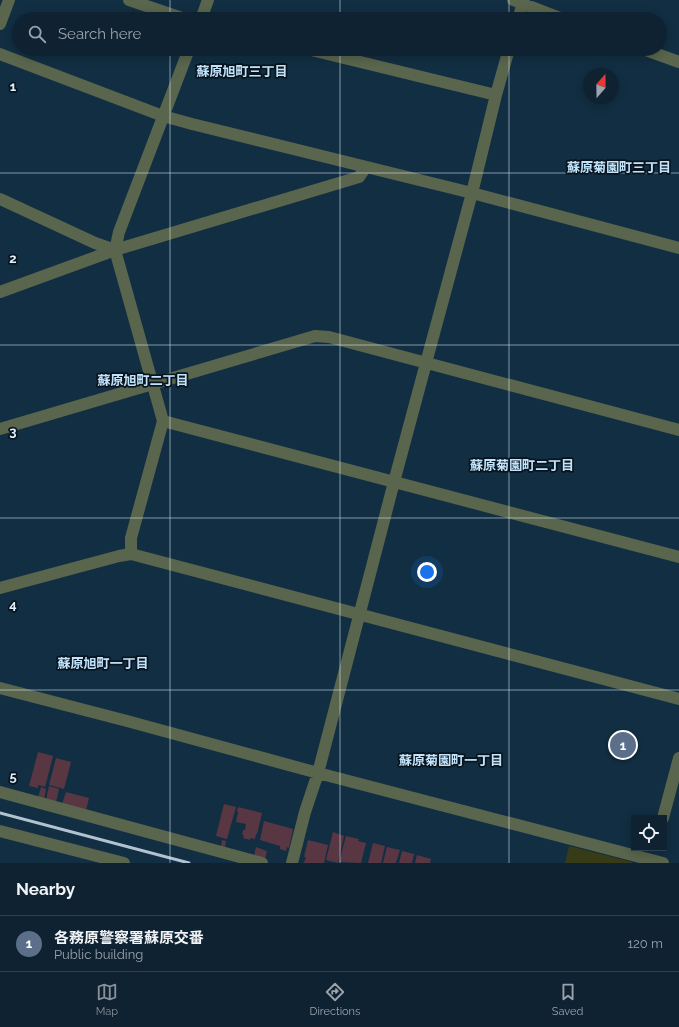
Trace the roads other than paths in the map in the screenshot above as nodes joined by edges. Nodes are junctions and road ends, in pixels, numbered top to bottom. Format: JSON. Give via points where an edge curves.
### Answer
{"nodes":[{"id":1,"x":9,"y":0,"type":"edge"},
{"id":2,"x":129,"y":0,"type":"edge"},
{"id":3,"x":208,"y":0,"type":"edge"},
{"id":4,"x":520,"y":1,"type":"edge"},
{"id":5,"x":164,"y":12,"type":"edge"},
{"id":6,"x":204,"y":12,"type":"edge"},
{"id":7,"x":519,"y":12,"type":"edge"},
{"id":8,"x":546,"y":12,"type":"edge"},
{"id":9,"x":0,"y":24,"type":"edge"},
{"id":10,"x":0,"y":54,"type":"edge"},
{"id":11,"x":186,"y":56,"type":"edge"},
{"id":12,"x":335,"y":56,"type":"edge"},
{"id":13,"x":507,"y":56,"type":"edge"},
{"id":14,"x":662,"y":56,"type":"edge"},
{"id":15,"x":679,"y":62,"type":"edge"},
{"id":16,"x":496,"y":95,"type":"junction"},
{"id":17,"x":163,"y":116,"type":"junction"},
{"id":18,"x":366,"y":167,"type":"junction"},
{"id":19,"x":472,"y":193,"type":"junction"},
{"id":20,"x":0,"y":199,"type":"edge"},
{"id":21,"x":679,"y":248,"type":"edge"},
{"id":22,"x":115,"y":250,"type":"junction"},
{"id":23,"x":0,"y":292,"type":"edge"},
{"id":24,"x":426,"y":363,"type":"junction"},
{"id":25,"x":152,"y":384,"type":"junction"},
{"id":26,"x":163,"y":421,"type":"junction"},
{"id":27,"x":0,"y":429,"type":"edge"},
{"id":28,"x":679,"y":430,"type":"edge"},
{"id":29,"x":394,"y":482,"type":"junction"},
{"id":30,"x":131,"y":554,"type":"junction"},
{"id":31,"x":679,"y":557,"type":"edge"},
{"id":32,"x":0,"y":588,"type":"edge"},
{"id":33,"x":359,"y":615,"type":"junction"},
{"id":34,"x":0,"y":688,"type":"edge"},
{"id":35,"x":679,"y":699,"type":"edge"},
{"id":36,"x":679,"y":758,"type":"edge"},
{"id":37,"x":318,"y":773,"type":"junction"},
{"id":38,"x":0,"y":792,"type":"edge"},
{"id":39,"x":664,"y":815,"type":"edge"},
{"id":40,"x":0,"y":831,"type":"edge"},
{"id":41,"x":655,"y":858,"type":"edge"},
{"id":42,"x":124,"y":863,"type":"edge"},
{"id":43,"x":262,"y":863,"type":"edge"},
{"id":44,"x":292,"y":863,"type":"edge"}],
"edges":[{"from":1,"to":9,"type":"street"},
{"from":2,"to":5,"type":"street"},
{"from":3,"to":6,"type":"street"},
{"from":4,"to":7,"type":"street"},
{"from":4,"to":8,"type":"street"},
{"from":10,"to":17,"type":"street"},
{"from":11,"to":17,"type":"street"},
{"from":12,"to":16,"type":"street"},
{"from":13,"to":16,"type":"street"},
{"from":14,"to":15,"type":"street"},
{"from":16,"to":19,"type":"street"},
{"from":17,"to":18,"type":"street"},
{"from":17,"to":22,"type":"street","via":[[119,232]]},
{"from":18,"to":19,"type":"street"},
{"from":18,"to":22,"type":"street","via":[[359,177]]},
{"from":19,"to":21,"type":"street"},
{"from":19,"to":24,"type":"street"},
{"from":20,"to":22,"type":"street"},
{"from":22,"to":23,"type":"street"},
{"from":22,"to":25,"type":"street"},
{"from":24,"to":25,"type":"street","via":[[329,337],[315,336]]},
{"from":24,"to":28,"type":"street"},
{"from":24,"to":29,"type":"street"},
{"from":25,"to":26,"type":"street"},
{"from":25,"to":27,"type":"street"},
{"from":26,"to":29,"type":"street"},
{"from":26,"to":30,"type":"street","via":[[131,538]]},
{"from":29,"to":31,"type":"street"},
{"from":29,"to":33,"type":"street"},
{"from":30,"to":32,"type":"street"},
{"from":30,"to":33,"type":"street"},
{"from":33,"to":35,"type":"street"},
{"from":33,"to":37,"type":"street"},
{"from":34,"to":37,"type":"street"},
{"from":36,"to":39,"type":"street"},
{"from":37,"to":41,"type":"street","via":[[641,858]]},
{"from":37,"to":44,"type":"street"},
{"from":38,"to":43,"type":"street"},
{"from":40,"to":42,"type":"street"}]}
